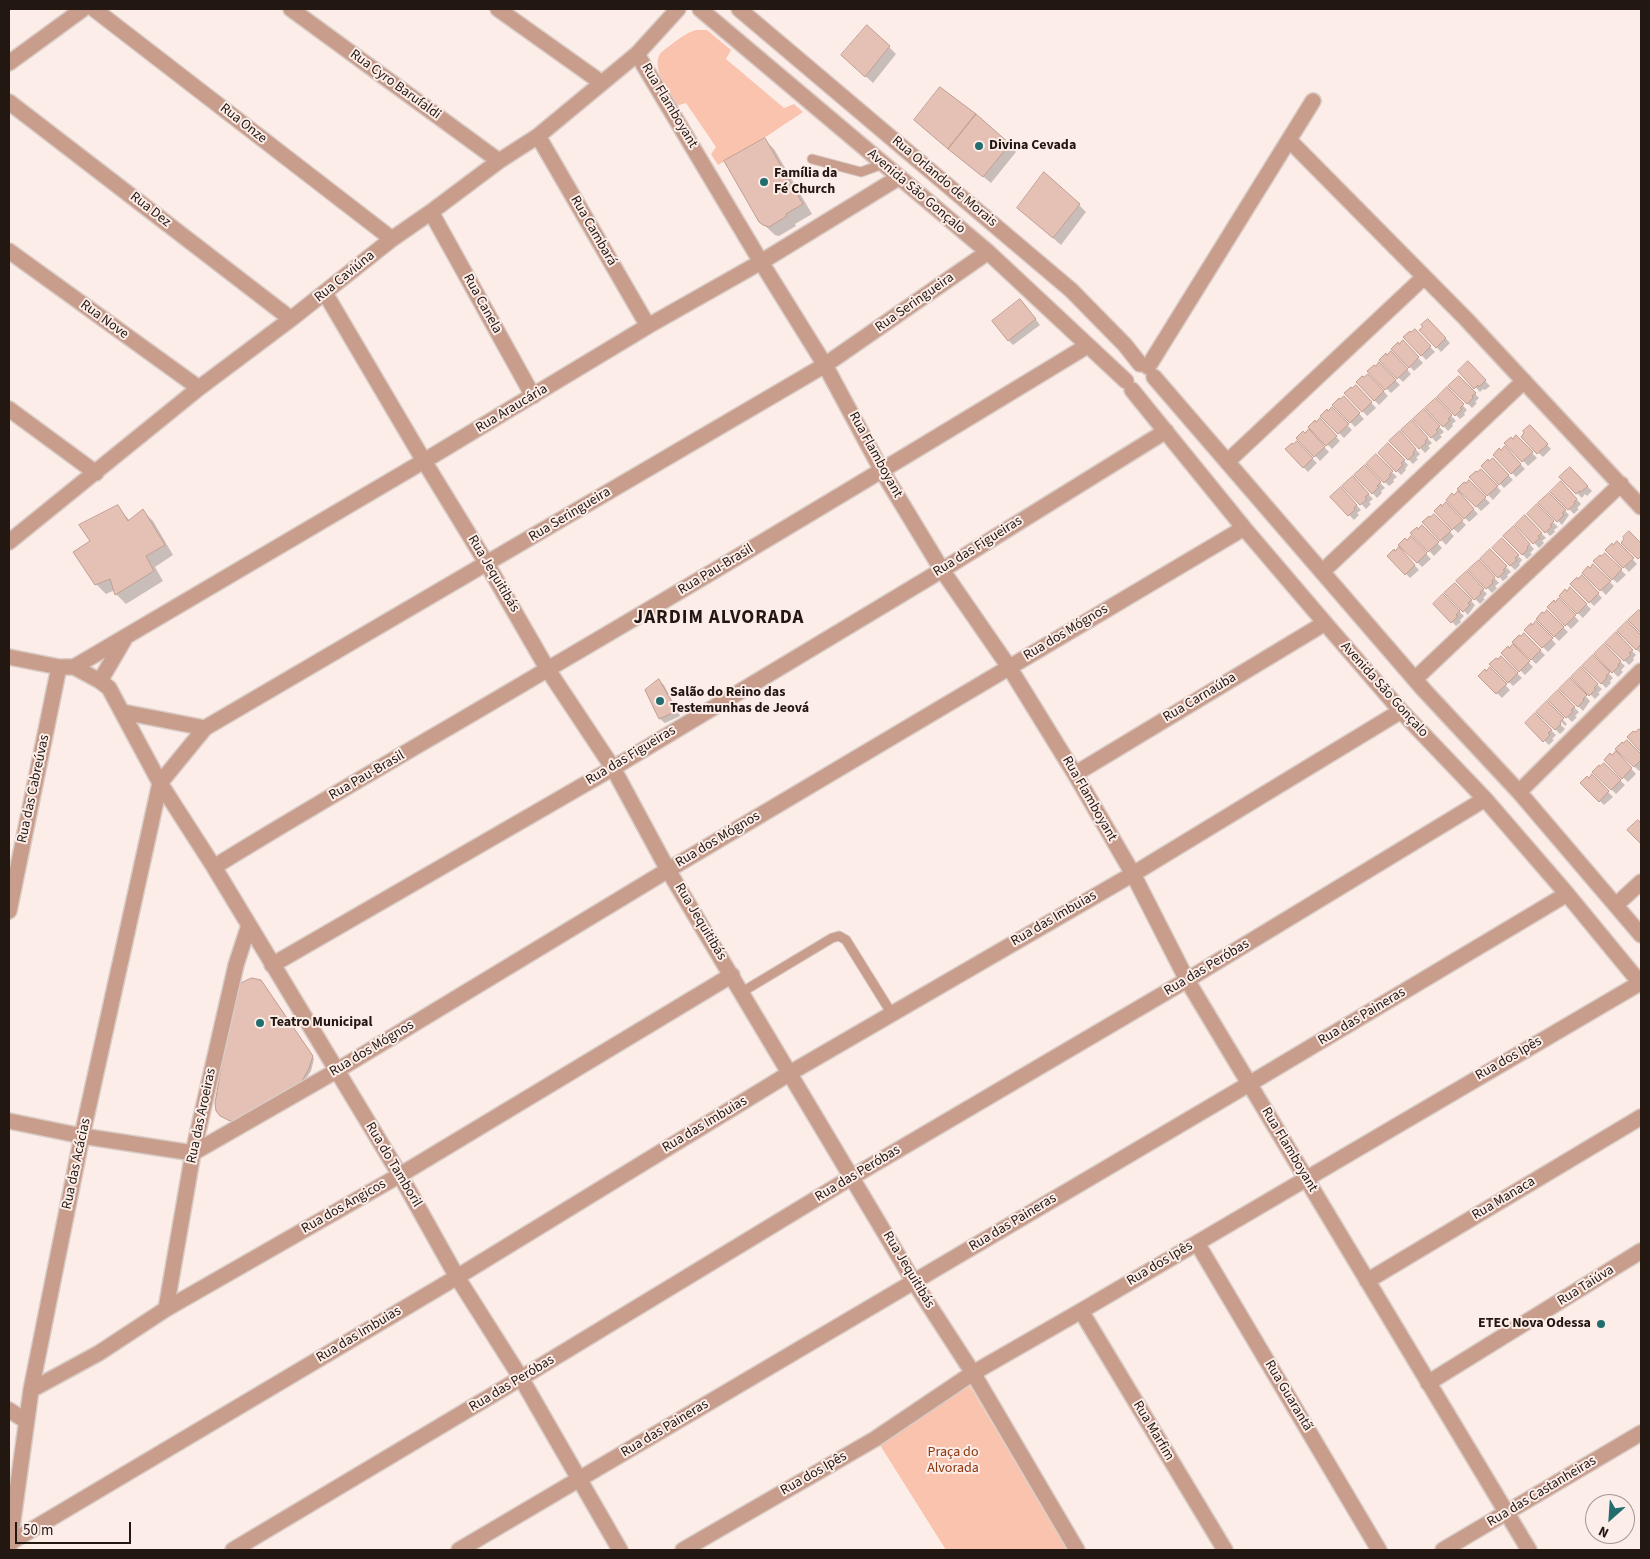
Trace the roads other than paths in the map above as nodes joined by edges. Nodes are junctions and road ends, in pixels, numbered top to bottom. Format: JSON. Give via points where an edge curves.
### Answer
{"nodes":[{"id":1,"x":83,"y":9,"type":"edge"},
{"id":2,"x":94,"y":9,"type":"edge"},
{"id":3,"x":291,"y":9,"type":"edge"},
{"id":4,"x":498,"y":9,"type":"edge"},
{"id":5,"x":678,"y":9,"type":"edge"},
{"id":6,"x":700,"y":9,"type":"edge"},
{"id":7,"x":739,"y":9,"type":"edge"},
{"id":8,"x":637,"y":54,"type":"junction"},
{"id":9,"x":9,"y":63,"type":"edge"},
{"id":10,"x":809,"y":69,"type":"junction"},
{"id":11,"x":602,"y":84,"type":"junction"},
{"id":12,"x":790,"y":85,"type":"junction"},
{"id":13,"x":1313,"y":101,"type":"dead end"},
{"id":14,"x":9,"y":102,"type":"edge"},
{"id":15,"x":538,"y":136,"type":"junction"},
{"id":16,"x":1289,"y":140,"type":"junction"},
{"id":17,"x":812,"y":159,"type":"dead end"},
{"id":18,"x":499,"y":161,"type":"junction"},
{"id":19,"x":883,"y":164,"type":"junction"},
{"id":20,"x":898,"y":178,"type":"junction"},
{"id":21,"x":430,"y":212,"type":"junction"},
{"id":22,"x":392,"y":238,"type":"junction"},
{"id":23,"x":9,"y":251,"type":"edge"},
{"id":24,"x":988,"y":252,"type":"junction"},
{"id":25,"x":761,"y":262,"type":"junction"},
{"id":26,"x":1424,"y":277,"type":"junction"},
{"id":27,"x":325,"y":293,"type":"junction"},
{"id":28,"x":292,"y":319,"type":"junction"},
{"id":29,"x":648,"y":326,"type":"junction"},
{"id":30,"x":1087,"y":346,"type":"junction"},
{"id":31,"x":825,"y":365,"type":"junction"},
{"id":32,"x":1147,"y":369,"type":"junction"},
{"id":33,"x":1524,"y":381,"type":"junction"},
{"id":34,"x":1129,"y":385,"type":"junction"},
{"id":35,"x":199,"y":388,"type":"junction"},
{"id":36,"x":533,"y":396,"type":"junction"},
{"id":37,"x":9,"y":409,"type":"edge"},
{"id":38,"x":1166,"y":431,"type":"junction"},
{"id":39,"x":424,"y":462,"type":"junction"},
{"id":40,"x":1227,"y":462,"type":"junction"},
{"id":41,"x":882,"y":471,"type":"junction"},
{"id":42,"x":96,"y":473,"type":"junction"},
{"id":43,"x":1621,"y":484,"type":"junction"},
{"id":44,"x":1641,"y":506,"type":"edge"},
{"id":45,"x":1244,"y":528,"type":"junction"},
{"id":46,"x":9,"y":542,"type":"edge"},
{"id":47,"x":487,"y":564,"type":"junction"},
{"id":48,"x":942,"y":570,"type":"junction"},
{"id":49,"x":1322,"y":572,"type":"junction"},
{"id":50,"x":1324,"y":623,"type":"junction"},
{"id":51,"x":125,"y":638,"type":"junction"},
{"id":52,"x":9,"y":657,"type":"edge"},
{"id":53,"x":59,"y":667,"type":"junction"},
{"id":54,"x":74,"y":667,"type":"junction"},
{"id":55,"x":1009,"y":667,"type":"junction"},
{"id":56,"x":548,"y":670,"type":"junction"},
{"id":57,"x":1641,"y":671,"type":"edge"},
{"id":58,"x":1415,"y":680,"type":"junction"},
{"id":59,"x":100,"y":681,"type":"junction"},
{"id":60,"x":1400,"y":710,"type":"junction"},
{"id":61,"x":123,"y":712,"type":"junction"},
{"id":62,"x":206,"y":728,"type":"junction"},
{"id":63,"x":613,"y":768,"type":"junction"},
{"id":64,"x":1075,"y":774,"type":"junction"},
{"id":65,"x":160,"y":783,"type":"junction"},
{"id":66,"x":1519,"y":792,"type":"junction"},
{"id":67,"x":1484,"y":799,"type":"junction"},
{"id":68,"x":214,"y":866,"type":"junction"},
{"id":69,"x":668,"y":870,"type":"junction"},
{"id":70,"x":1132,"y":874,"type":"junction"},
{"id":71,"x":1641,"y":882,"type":"edge"},
{"id":72,"x":1566,"y":894,"type":"junction"},
{"id":73,"x":1616,"y":905,"type":"junction"},
{"id":74,"x":9,"y":911,"type":"edge"},
{"id":75,"x":249,"y":925,"type":"junction"},
{"id":76,"x":1641,"y":935,"type":"edge"},
{"id":77,"x":272,"y":965,"type":"junction"},
{"id":78,"x":732,"y":975,"type":"junction"},
{"id":79,"x":1187,"y":980,"type":"junction"},
{"id":80,"x":1641,"y":984,"type":"edge"},
{"id":81,"x":742,"y":992,"type":"junction"},
{"id":82,"x":892,"y":1014,"type":"junction"},
{"id":83,"x":336,"y":1071,"type":"junction"},
{"id":84,"x":790,"y":1073,"type":"junction"},
{"id":85,"x":1249,"y":1084,"type":"junction"},
{"id":86,"x":1641,"y":1117,"type":"edge"},
{"id":87,"x":9,"y":1121,"type":"edge"},
{"id":88,"x":82,"y":1136,"type":"junction"},
{"id":89,"x":193,"y":1153,"type":"junction"},
{"id":90,"x":400,"y":1175,"type":"junction"},
{"id":91,"x":852,"y":1177,"type":"junction"},
{"id":92,"x":1306,"y":1178,"type":"junction"},
{"id":93,"x":1197,"y":1243,"type":"junction"},
{"id":94,"x":1641,"y":1251,"type":"edge"},
{"id":95,"x":457,"y":1277,"type":"junction"},
{"id":96,"x":1367,"y":1281,"type":"junction"},
{"id":97,"x":914,"y":1282,"type":"junction"},
{"id":98,"x":166,"y":1309,"type":"junction"},
{"id":99,"x":1081,"y":1311,"type":"junction"},
{"id":100,"x":973,"y":1373,"type":"junction"},
{"id":101,"x":521,"y":1378,"type":"junction"},
{"id":102,"x":1428,"y":1383,"type":"junction"},
{"id":103,"x":31,"y":1390,"type":"junction"},
{"id":104,"x":9,"y":1410,"type":"edge"},
{"id":105,"x":26,"y":1421,"type":"junction"},
{"id":106,"x":1641,"y":1433,"type":"edge"},
{"id":107,"x":579,"y":1479,"type":"junction"},
{"id":108,"x":1507,"y":1513,"type":"junction"},
{"id":109,"x":10,"y":1545,"type":"edge"},
{"id":110,"x":233,"y":1550,"type":"edge"},
{"id":111,"x":459,"y":1550,"type":"edge"},
{"id":112,"x":620,"y":1550,"type":"edge"},
{"id":113,"x":683,"y":1550,"type":"edge"},
{"id":114,"x":1077,"y":1550,"type":"edge"},
{"id":115,"x":1226,"y":1550,"type":"edge"},
{"id":116,"x":1378,"y":1550,"type":"edge"},
{"id":117,"x":1443,"y":1550,"type":"edge"},
{"id":118,"x":1529,"y":1550,"type":"edge"}],
"edges":[{"from":1,"to":9,"type":"street"},
{"from":2,"to":22,"type":"street","name":"Rua Onze"},
{"from":3,"to":18,"type":"street","name":"Rua Cyro Barufaldi"},
{"from":4,"to":11,"type":"street"},
{"from":5,"to":8,"type":"street","name":"Rua Caviúna"},
{"from":6,"to":12,"type":"street","name":"Avenida São Gonçalo"},
{"from":7,"to":10,"type":"street","name":"Rua Orlando de Morais"},
{"from":8,"to":11,"type":"street","name":"Rua Caviúna"},
{"from":8,"to":25,"type":"street","name":"Rua Flamboyant"},
{"from":10,"to":12,"type":"street"},
{"from":10,"to":32,"type":"street","name":"Rua Orlando de Morais","via":[[1072,290]]},
{"from":11,"to":15,"type":"street","name":"Rua Caviúna"},
{"from":12,"to":19,"type":"street","name":"Avenida São Gonçalo"},
{"from":13,"to":16,"type":"street"},
{"from":14,"to":28,"type":"street","name":"Rua Dez"},
{"from":15,"to":18,"type":"street","name":"Rua Caviúna"},
{"from":15,"to":29,"type":"street","name":"Rua Cambará"},
{"from":16,"to":26,"type":"street"},
{"from":16,"to":32,"type":"street"},
{"from":17,"to":19,"type":"lane","via":[[861,172]]},
{"from":18,"to":21,"type":"street","name":"Rua Caviúna"},
{"from":19,"to":20,"type":"street","name":"Avenida São Gonçalo"},
{"from":20,"to":24,"type":"street","name":"Avenida São Gonçalo"},
{"from":20,"to":25,"type":"street","name":"Rua Araucária"},
{"from":21,"to":22,"type":"street","name":"Rua Caviúna"},
{"from":21,"to":36,"type":"street","name":"Rua Canela"},
{"from":22,"to":27,"type":"street","name":"Rua Caviúna"},
{"from":23,"to":35,"type":"street","name":"Rua Nove"},
{"from":24,"to":30,"type":"street","name":"Avenida São Gonçalo"},
{"from":24,"to":31,"type":"street","name":"Rua Seringueira"},
{"from":25,"to":29,"type":"street","name":"Rua Araucária"},
{"from":25,"to":31,"type":"street","name":"Rua Flamboyant"},
{"from":26,"to":33,"type":"street"},
{"from":26,"to":40,"type":"street"},
{"from":27,"to":28,"type":"street","name":"Rua Caviúna"},
{"from":27,"to":39,"type":"street","name":"Rua Jequitibás"},
{"from":28,"to":35,"type":"street","name":"Rua Caviúna"},
{"from":29,"to":36,"type":"street","name":"Rua Araucária"},
{"from":30,"to":34,"type":"street","name":"Avenida São Gonçalo"},
{"from":30,"to":41,"type":"street","name":"Rua Pau-Brasil"},
{"from":31,"to":41,"type":"street","name":"Rua Flamboyant"},
{"from":31,"to":47,"type":"street","name":"Rua Seringueira"},
{"from":32,"to":34,"type":"street","via":[[1134,365],[1127,371],[1125,376]]},
{"from":32,"to":34,"type":"street","via":[[1153,383],[1149,388],[1138,392]]},
{"from":32,"to":40,"type":"street"},
{"from":33,"to":43,"type":"street"},
{"from":33,"to":49,"type":"street"},
{"from":34,"to":38,"type":"street","name":"Avenida São Gonçalo"},
{"from":35,"to":42,"type":"street","name":"Rua Caviúna"},
{"from":36,"to":39,"type":"street","name":"Rua Araucária"},
{"from":37,"to":42,"type":"street"},
{"from":38,"to":45,"type":"street","name":"Avenida São Gonçalo"},
{"from":38,"to":48,"type":"street","name":"Rua das Figueiras"},
{"from":39,"to":47,"type":"street","name":"Rua Jequitibás"},
{"from":39,"to":51,"type":"street","name":"Rua Araucária"},
{"from":40,"to":49,"type":"street"},
{"from":41,"to":48,"type":"street","name":"Rua Flamboyant"},
{"from":41,"to":56,"type":"street","name":"Rua Pau-Brasil"},
{"from":42,"to":46,"type":"street","name":"Rua Caviúna"},
{"from":43,"to":44,"type":"street"},
{"from":43,"to":58,"type":"street"},
{"from":45,"to":50,"type":"street","name":"Avenida São Gonçalo"},
{"from":45,"to":55,"type":"street","name":"Rua dos Mógnos"},
{"from":47,"to":56,"type":"street","name":"Rua Jequitibás"},
{"from":47,"to":62,"type":"street","name":"Rua Seringueira"},
{"from":48,"to":55,"type":"street","name":"Rua Flamboyant"},
{"from":48,"to":63,"type":"street","name":"Rua das Figueiras"},
{"from":49,"to":58,"type":"street"},
{"from":50,"to":60,"type":"street","name":"Avenida São Gonçalo"},
{"from":50,"to":64,"type":"street","name":"Rua Carnaúba"},
{"from":51,"to":54,"type":"street","name":"Rua Araucária"},
{"from":51,"to":59,"type":"street","name":"Rua Araucária"},
{"from":52,"to":53,"type":"street"},
{"from":53,"to":54,"type":"street"},
{"from":53,"to":74,"type":"street","name":"Rua das Cabreúvas"},
{"from":54,"to":59,"type":"street"},
{"from":55,"to":64,"type":"street","name":"Rua Flamboyant"},
{"from":55,"to":69,"type":"street","name":"Rua dos Mógnos"},
{"from":56,"to":63,"type":"street","name":"Rua Jequitibás"},
{"from":56,"to":68,"type":"street","name":"Rua Pau-Brasil"},
{"from":57,"to":66,"type":"street"},
{"from":58,"to":66,"type":"street"},
{"from":59,"to":61,"type":"street","name":"Rua do Tamboril","via":[[109,688]]},
{"from":60,"to":67,"type":"street","name":"Avenida São Gonçalo"},
{"from":60,"to":70,"type":"street","name":"Rua das Imbuias"},
{"from":61,"to":62,"type":"street"},
{"from":61,"to":65,"type":"street","name":"Rua do Tamboril"},
{"from":62,"to":65,"type":"street","name":"Rua Seringueira"},
{"from":63,"to":69,"type":"street","name":"Rua Jequitibás"},
{"from":63,"to":77,"type":"street","name":"Rua das Figueiras"},
{"from":64,"to":70,"type":"street","name":"Rua Flamboyant"},
{"from":65,"to":68,"type":"street","name":"Rua do Tamboril"},
{"from":65,"to":88,"type":"street","name":"Rua das Acácias"},
{"from":66,"to":73,"type":"street"},
{"from":67,"to":72,"type":"street","name":"Avenida São Gonçalo"},
{"from":67,"to":79,"type":"street","name":"Rua das Peróbas"},
{"from":68,"to":75,"type":"street","name":"Rua do Tamboril"},
{"from":69,"to":78,"type":"street","name":"Rua Jequitibás"},
{"from":69,"to":83,"type":"street","name":"Rua dos Mógnos"},
{"from":70,"to":79,"type":"street","name":"Rua Flamboyant"},
{"from":70,"to":82,"type":"street","name":"Rua das Imbuias"},
{"from":71,"to":73,"type":"street"},
{"from":72,"to":80,"type":"street","name":"Avenida São Gonçalo"},
{"from":72,"to":85,"type":"street","name":"Rua das Paineras"},
{"from":73,"to":76,"type":"street"},
{"from":75,"to":77,"type":"street","name":"Rua do Tamboril"},
{"from":75,"to":89,"type":"street","name":"Rua das Aroeiras","via":[[236,965]]},
{"from":77,"to":83,"type":"street","name":"Rua do Tamboril"},
{"from":78,"to":81,"type":"street","name":"Rua Jequitibás"},
{"from":78,"to":90,"type":"street","name":"Rua dos Angicos"},
{"from":79,"to":85,"type":"street","name":"Rua Flamboyant"},
{"from":79,"to":91,"type":"street","name":"Rua das Peróbas"},
{"from":80,"to":92,"type":"street","name":"Rua dos Ipês"},
{"from":81,"to":82,"type":"lane","via":[[839,936],[846,940]]},
{"from":81,"to":84,"type":"street","name":"Rua Jequitibás"},
{"from":82,"to":84,"type":"street","name":"Rua das Imbuias"},
{"from":83,"to":89,"type":"street","name":"Rua dos Mógnos"},
{"from":83,"to":90,"type":"street","name":"Rua do Tamboril"},
{"from":84,"to":91,"type":"street","name":"Rua Jequitibás"},
{"from":84,"to":95,"type":"street","name":"Rua das Imbuias"},
{"from":85,"to":92,"type":"street","name":"Rua Flamboyant"},
{"from":85,"to":97,"type":"street","name":"Rua das Paineras"},
{"from":86,"to":96,"type":"street","name":"Rua Manaca"},
{"from":87,"to":88,"type":"street"},
{"from":88,"to":89,"type":"street"},
{"from":88,"to":103,"type":"street","name":"Rua das Acácias"},
{"from":89,"to":98,"type":"street","name":"Rua das Aroeiras"},
{"from":90,"to":95,"type":"street","name":"Rua do Tamboril"},
{"from":90,"to":98,"type":"street","name":"Rua dos Angicos"},
{"from":91,"to":97,"type":"street","name":"Rua Jequitibás"},
{"from":91,"to":101,"type":"street","name":"Rua das Peróbas"},
{"from":92,"to":93,"type":"street","name":"Rua dos Ipês"},
{"from":92,"to":96,"type":"street","name":"Rua Flamboyant"},
{"from":93,"to":99,"type":"street","name":"Rua dos Ipês"},
{"from":93,"to":116,"type":"street","name":"Rua Guarantã"},
{"from":94,"to":102,"type":"street","name":"Rua Taiúva"},
{"from":95,"to":101,"type":"street","name":"Rua do Tamboril"},
{"from":95,"to":109,"type":"street","name":"Rua das Imbuias"},
{"from":96,"to":102,"type":"street","name":"Rua Flamboyant"},
{"from":97,"to":100,"type":"street","name":"Rua Jequitibás"},
{"from":97,"to":107,"type":"street","name":"Rua das Paineras"},
{"from":98,"to":103,"type":"street","name":"Rua dos Angicos","via":[[99,1353]]},
{"from":99,"to":100,"type":"street","name":"Rua dos Ipês"},
{"from":99,"to":115,"type":"street","name":"Rua Marfim"},
{"from":100,"to":113,"type":"street","name":"Rua dos Ipês","via":[[875,1439]]},
{"from":100,"to":114,"type":"street","name":"Rua Jequitibás"},
{"from":101,"to":107,"type":"street","name":"Rua do Tamboril"},
{"from":101,"to":110,"type":"street","name":"Rua das Peróbas"},
{"from":102,"to":108,"type":"street","name":"Rua Flamboyant"},
{"from":103,"to":105,"type":"street","name":"Rua das Acácias"},
{"from":104,"to":105,"type":"street"},
{"from":105,"to":109,"type":"street","name":"Rua das Acácias"},
{"from":106,"to":108,"type":"street","name":"Rua das Castanheiras"},
{"from":107,"to":111,"type":"street","name":"Rua das Paineras"},
{"from":107,"to":112,"type":"street","name":"Rua do Tamboril"},
{"from":108,"to":117,"type":"street","name":"Rua das Castanheiras"},
{"from":108,"to":118,"type":"street","name":"Rua Flamboyant"}]}
